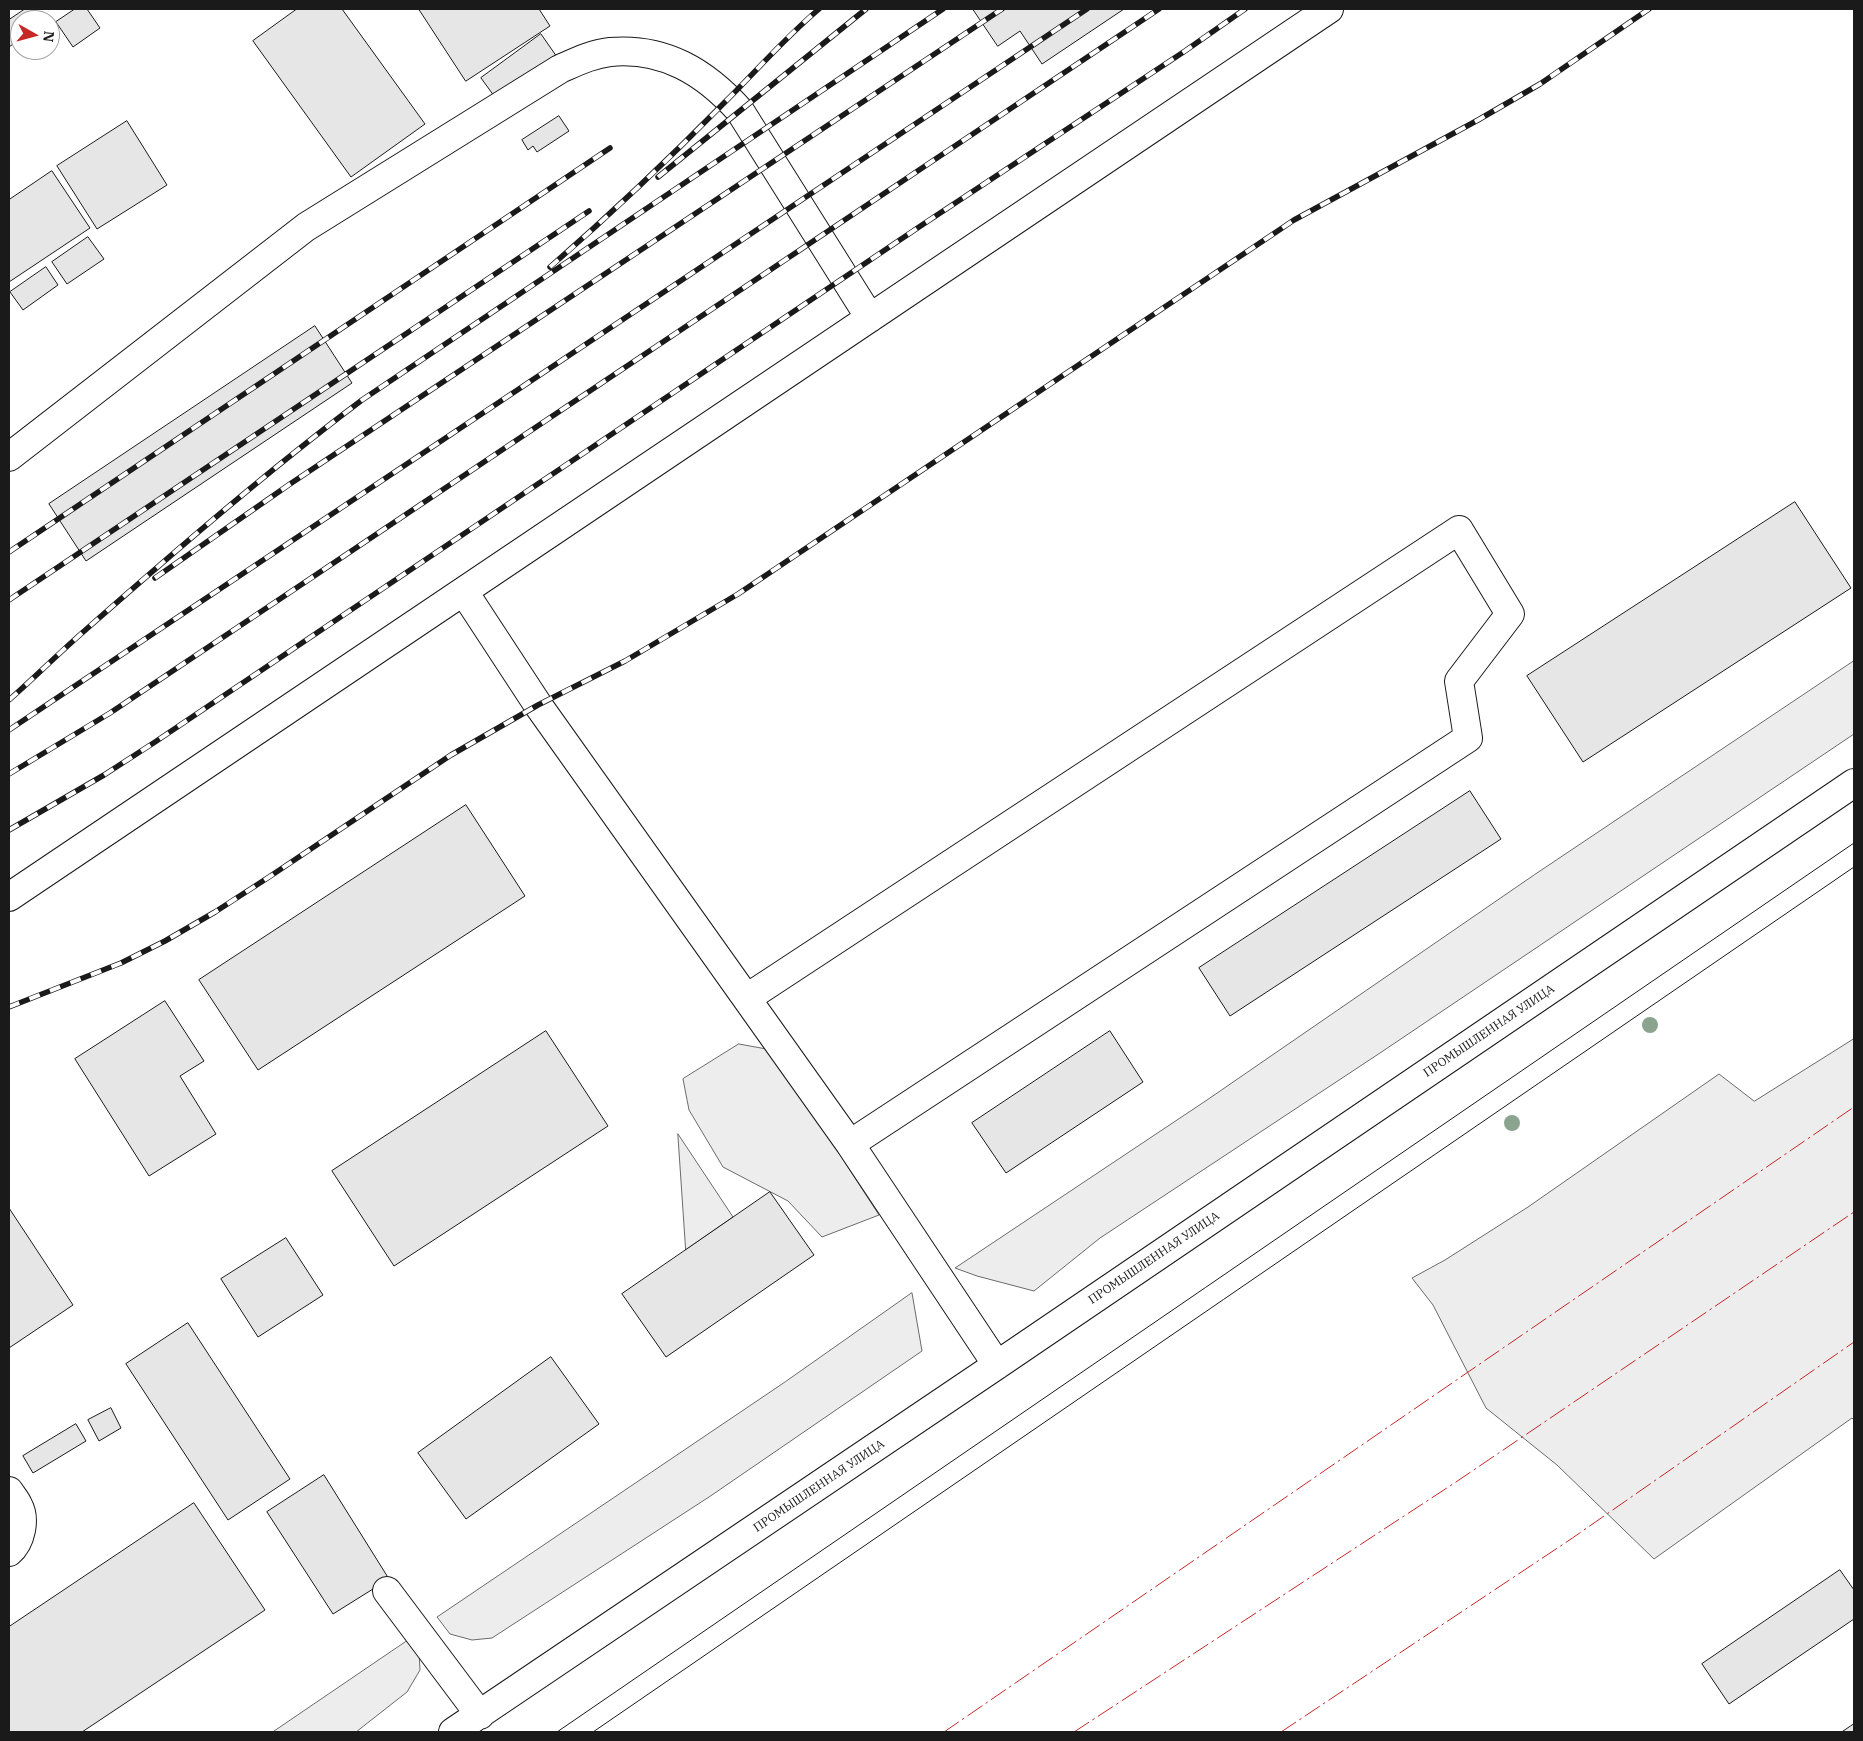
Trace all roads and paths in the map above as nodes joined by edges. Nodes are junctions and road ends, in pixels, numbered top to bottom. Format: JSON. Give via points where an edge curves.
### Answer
{"nodes":[{"id":1,"x":1328,"y":9,"type":"edge"},
{"id":2,"x":870,"y":318,"type":"junction"},
{"id":3,"x":9,"y":457,"type":"edge"},
{"id":4,"x":464,"y":592,"type":"junction"},
{"id":5,"x":1854,"y":783,"type":"edge"},
{"id":6,"x":9,"y":897,"type":"edge"},
{"id":7,"x":747,"y":998,"type":"junction"},
{"id":8,"x":850,"y":1144,"type":"junction"},
{"id":9,"x":997,"y":1365,"type":"junction"},
{"id":10,"x":9,"y":1492,"type":"edge"},
{"id":11,"x":9,"y":1552,"type":"edge"},
{"id":12,"x":387,"y":1591,"type":"dead end"},
{"id":13,"x":480,"y":1715,"type":"junction"},
{"id":14,"x":453,"y":1732,"type":"edge"}],
"edges":[{"from":1,"to":2,"type":"street"},
{"from":2,"to":3,"type":"street","via":[[740,111],[729,99],[699,74],[658,54],[610,52],[560,69],[306,227]]},
{"from":2,"to":4,"type":"street"},
{"from":4,"to":6,"type":"street"},
{"from":4,"to":7,"type":"street","via":[[538,705]]},
{"from":5,"to":9,"type":"street","name":"ПРОМЫШЛЕННАЯ УЛИЦА"},
{"from":7,"to":8,"type":"street"},
{"from":7,"to":8,"type":"street","via":[[1459,530],[1510,614],[1459,682],[1468,738]]},
{"from":8,"to":9,"type":"street"},
{"from":9,"to":13,"type":"street","name":"ПРОМЫШЛЕННАЯ УЛИЦА"},
{"from":10,"to":11,"type":"street","via":[[19,1506],[22,1528],[16,1546]]},
{"from":12,"to":13,"type":"street"},
{"from":13,"to":14,"type":"street","name":"ПРОМЫШЛЕННАЯ УЛИЦА"}]}
